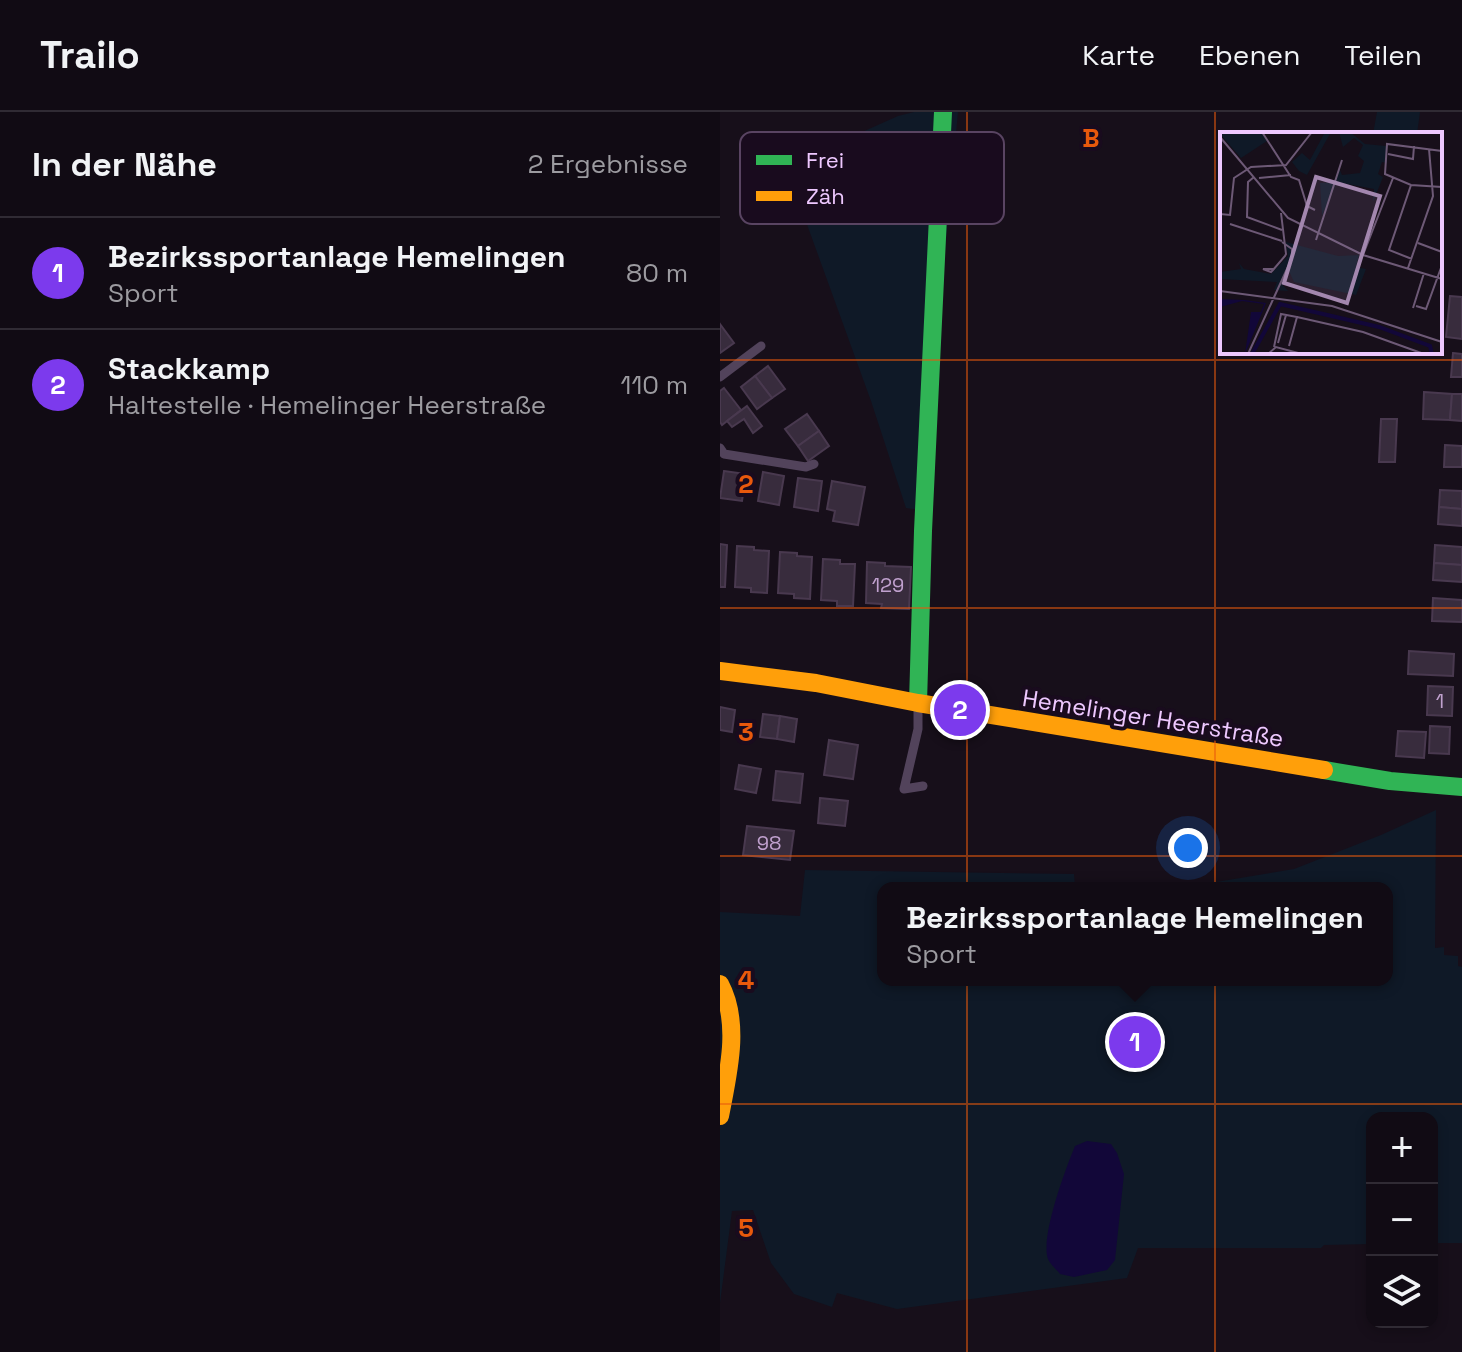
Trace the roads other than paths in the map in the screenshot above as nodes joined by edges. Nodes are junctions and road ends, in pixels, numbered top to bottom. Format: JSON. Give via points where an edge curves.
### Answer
{"nodes":[{"id":1,"x":943,"y":112,"type":"edge"},
{"id":2,"x":942,"y":132,"type":"edge"},
{"id":3,"x":938,"y":224,"type":"edge"},
{"id":4,"x":761,"y":346,"type":"dead end"},
{"id":5,"x":720,"y":377,"type":"edge"},
{"id":6,"x":720,"y":448,"type":"edge"},
{"id":7,"x":814,"y":464,"type":"dead end"},
{"id":8,"x":720,"y":671,"type":"edge"},
{"id":9,"x":918,"y":703,"type":"junction"},
{"id":10,"x":923,"y":786,"type":"dead end"},
{"id":11,"x":1462,"y":787,"type":"edge"},
{"id":12,"x":720,"y":984,"type":"edge"},
{"id":13,"x":720,"y":1116,"type":"edge"}],
"edges":[{"from":1,"to":2,"type":"main road"},
{"from":3,"to":9,"type":"main road"},
{"from":4,"to":5,"type":"lane"},
{"from":6,"to":7,"type":"lane","via":[[724,454]]},
{"from":8,"to":9,"type":"main road","name":"Hemelinger Heerstraße"},
{"from":9,"to":10,"type":"lane","via":[[918,729],[904,789]]},
{"from":9,"to":11,"type":"main road","name":"Hemelinger Heerstraße","via":[[1390,781]]},
{"from":12,"to":13,"type":"main road","via":[[730,1035]]}]}
